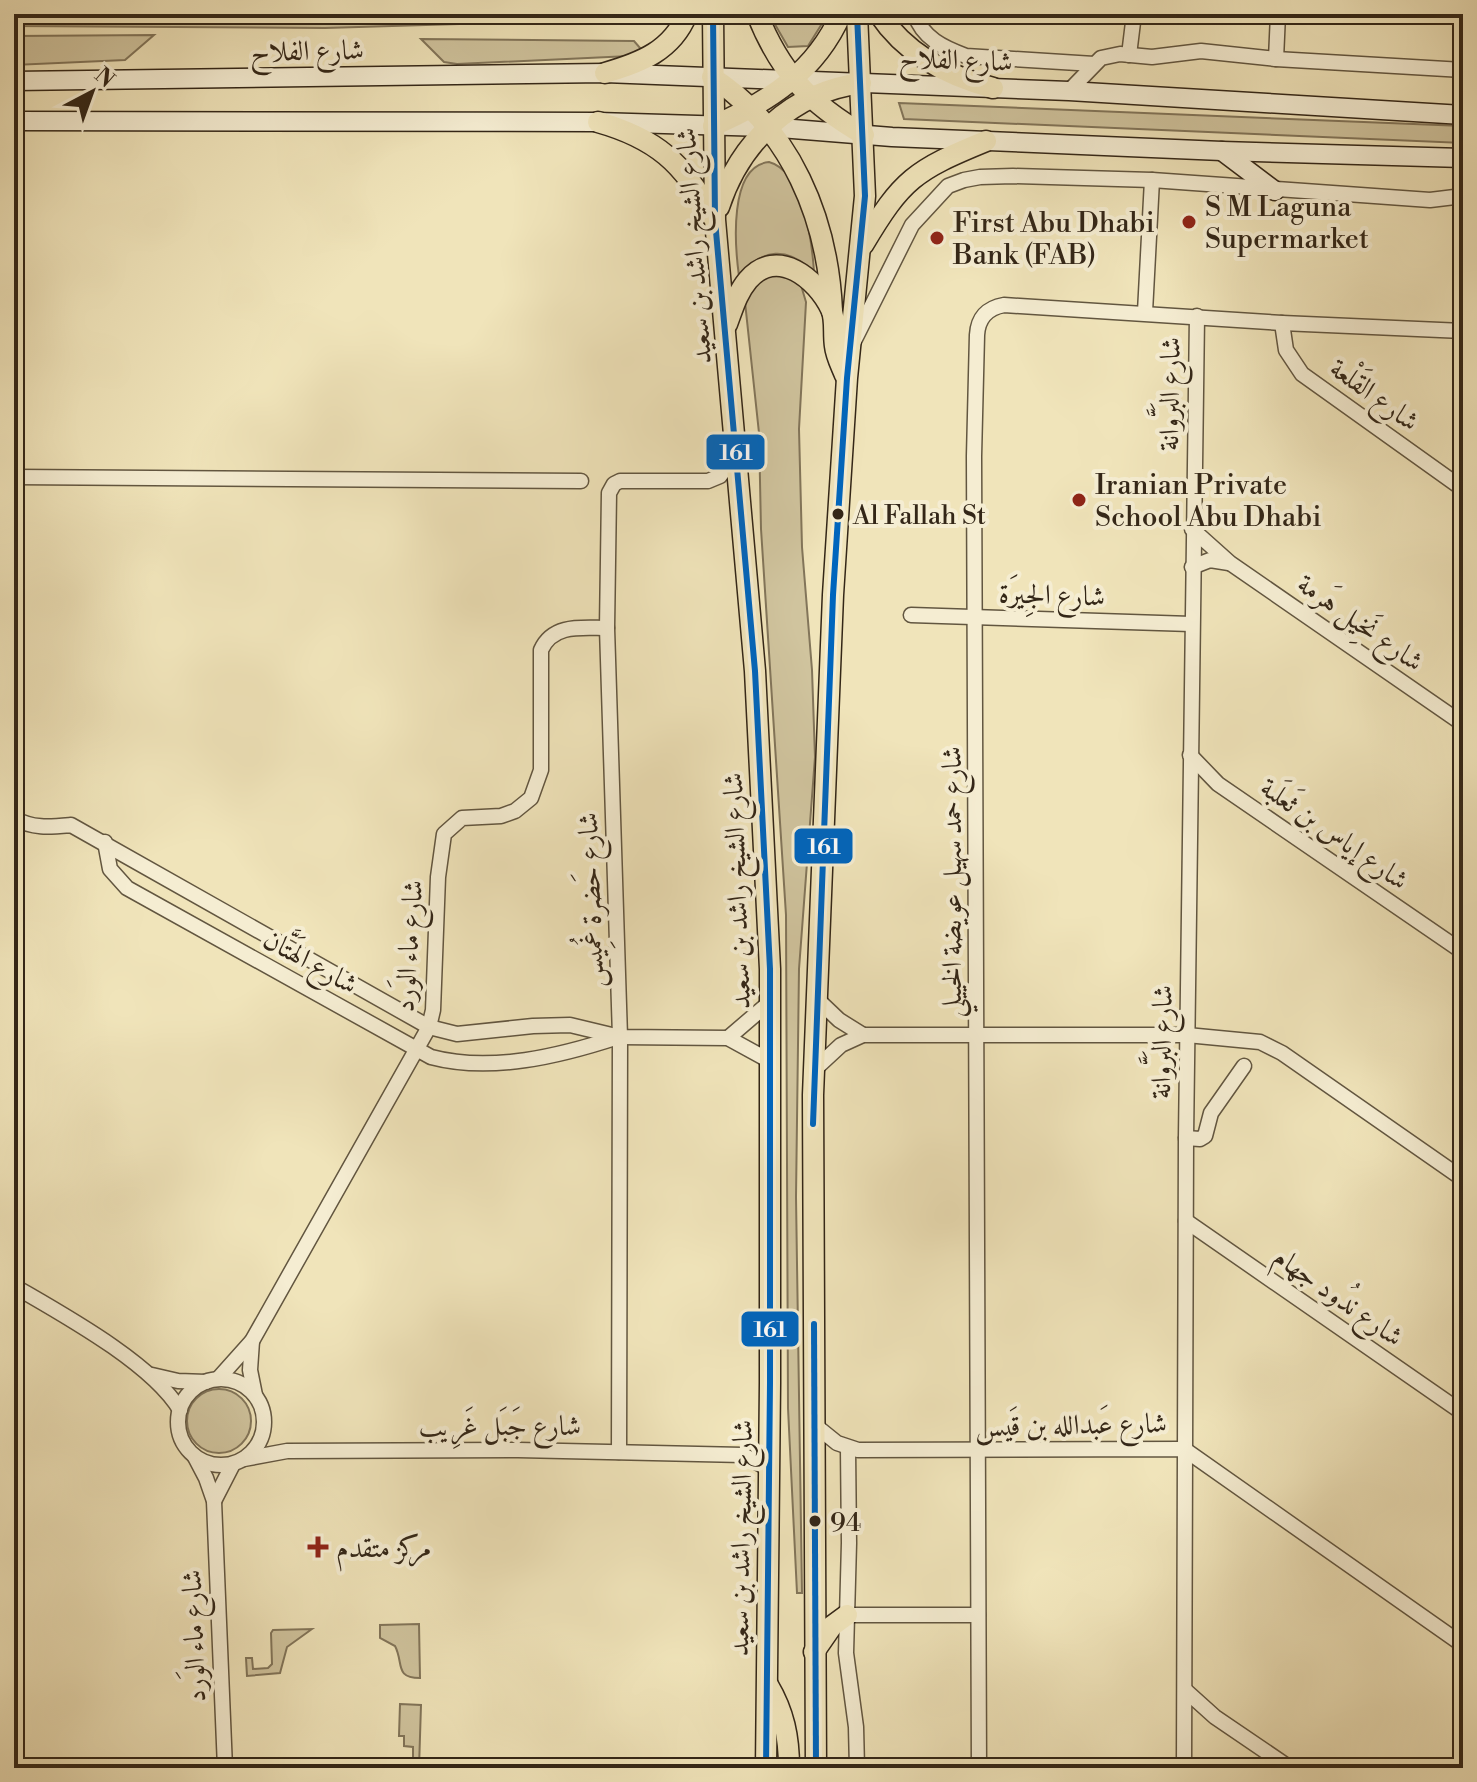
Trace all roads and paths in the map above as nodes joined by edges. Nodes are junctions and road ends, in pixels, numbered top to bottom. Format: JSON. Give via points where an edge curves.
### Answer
{"nodes":[{"id":1,"x":687,"y":14,"type":"edge"},
{"id":2,"x":713,"y":14,"type":"edge"},
{"id":3,"x":757,"y":14,"type":"edge"},
{"id":4,"x":841,"y":14,"type":"edge"},
{"id":5,"x":857,"y":14,"type":"edge"},
{"id":6,"x":879,"y":14,"type":"edge"},
{"id":7,"x":915,"y":14,"type":"edge"},
{"id":8,"x":1134,"y":14,"type":"edge"},
{"id":9,"x":1278,"y":14,"type":"edge"},
{"id":10,"x":1129,"y":55,"type":"junction"},
{"id":11,"x":1276,"y":59,"type":"junction"},
{"id":12,"x":1094,"y":64,"type":"junction"},
{"id":13,"x":1463,"y":70,"type":"edge"},
{"id":14,"x":605,"y":73,"type":"junction"},
{"id":15,"x":712,"y":77,"type":"junction"},
{"id":16,"x":793,"y":80,"type":"junction"},
{"id":17,"x":14,"y":81,"type":"edge"},
{"id":18,"x":861,"y":83,"type":"junction"},
{"id":19,"x":993,"y":88,"type":"junction"},
{"id":20,"x":1069,"y":91,"type":"junction"},
{"id":21,"x":810,"y":97,"type":"junction"},
{"id":22,"x":751,"y":107,"type":"junction"},
{"id":23,"x":1463,"y":115,"type":"edge"},
{"id":24,"x":14,"y":121,"type":"edge"},
{"id":25,"x":598,"y":122,"type":"junction"},
{"id":26,"x":713,"y":126,"type":"junction"},
{"id":27,"x":768,"y":127,"type":"junction"},
{"id":28,"x":864,"y":135,"type":"junction"},
{"id":29,"x":986,"y":141,"type":"junction"},
{"id":30,"x":1222,"y":151,"type":"junction"},
{"id":31,"x":1463,"y":158,"type":"edge"},
{"id":32,"x":1152,"y":180,"type":"junction"},
{"id":33,"x":1275,"y":191,"type":"junction"},
{"id":34,"x":1463,"y":196,"type":"edge"},
{"id":35,"x":715,"y":220,"type":"junction"},
{"id":36,"x":861,"y":248,"type":"junction"},
{"id":37,"x":832,"y":311,"type":"junction"},
{"id":38,"x":1145,"y":312,"type":"junction"},
{"id":39,"x":1197,"y":316,"type":"junction"},
{"id":40,"x":1282,"y":323,"type":"junction"},
{"id":41,"x":725,"y":329,"type":"junction"},
{"id":42,"x":1463,"y":331,"type":"edge"},
{"id":43,"x":850,"y":349,"type":"junction"},
{"id":44,"x":847,"y":378,"type":"junction"},
{"id":45,"x":737,"y":453,"type":"junction"},
{"id":46,"x":14,"y":477,"type":"edge"},
{"id":47,"x":581,"y":481,"type":"dead end"},
{"id":48,"x":1463,"y":489,"type":"edge"},
{"id":49,"x":1192,"y":529,"type":"junction"},
{"id":50,"x":1230,"y":563,"type":"junction"},
{"id":51,"x":1192,"y":567,"type":"junction"},
{"id":52,"x":911,"y":615,"type":"dead end"},
{"id":53,"x":977,"y":617,"type":"junction"},
{"id":54,"x":1191,"y":624,"type":"junction"},
{"id":55,"x":607,"y":628,"type":"junction"},
{"id":56,"x":1463,"y":724,"type":"edge"},
{"id":57,"x":1190,"y":755,"type":"junction"},
{"id":58,"x":1218,"y":784,"type":"junction"},
{"id":59,"x":1190,"y":792,"type":"junction"},
{"id":60,"x":14,"y":818,"type":"edge"},
{"id":61,"x":105,"y":842,"type":"junction"},
{"id":62,"x":1463,"y":952,"type":"edge"},
{"id":63,"x":818,"y":1000,"type":"junction"},
{"id":64,"x":770,"y":1002,"type":"junction"},
{"id":65,"x":429,"y":1027,"type":"junction"},
{"id":66,"x":863,"y":1035,"type":"junction"},
{"id":67,"x":978,"y":1035,"type":"junction"},
{"id":68,"x":1187,"y":1035,"type":"junction"},
{"id":69,"x":620,"y":1037,"type":"junction"},
{"id":70,"x":728,"y":1038,"type":"junction"},
{"id":71,"x":417,"y":1051,"type":"junction"},
{"id":72,"x":770,"y":1061,"type":"junction"},
{"id":73,"x":1244,"y":1066,"type":"dead end"},
{"id":74,"x":814,"y":1070,"type":"junction"},
{"id":75,"x":1186,"y":1138,"type":"junction"},
{"id":76,"x":1463,"y":1179,"type":"edge"},
{"id":77,"x":1186,"y":1221,"type":"junction"},
{"id":78,"x":14,"y":1286,"type":"edge"},
{"id":79,"x":252,"y":1341,"type":"junction"},
{"id":80,"x":149,"y":1374,"type":"junction"},
{"id":81,"x":212,"y":1381,"type":"junction"},
{"id":82,"x":256,"y":1398,"type":"junction"},
{"id":83,"x":180,"y":1410,"type":"junction"},
{"id":84,"x":1463,"y":1413,"type":"edge"},
{"id":85,"x":264,"y":1421,"type":"junction"},
{"id":86,"x":816,"y":1426,"type":"junction"},
{"id":87,"x":769,"y":1441,"type":"junction"},
{"id":88,"x":848,"y":1449,"type":"junction"},
{"id":89,"x":1184,"y":1449,"type":"junction"},
{"id":90,"x":287,"y":1451,"type":"junction"},
{"id":91,"x":978,"y":1451,"type":"junction"},
{"id":92,"x":619,"y":1452,"type":"junction"},
{"id":93,"x":743,"y":1455,"type":"junction"},
{"id":94,"x":195,"y":1457,"type":"junction"},
{"id":95,"x":238,"y":1462,"type":"junction"},
{"id":96,"x":769,"y":1469,"type":"junction"},
{"id":97,"x":214,"y":1501,"type":"junction"},
{"id":98,"x":847,"y":1615,"type":"junction"},
{"id":99,"x":978,"y":1615,"type":"junction"},
{"id":100,"x":1463,"y":1645,"type":"edge"},
{"id":101,"x":814,"y":1652,"type":"junction"},
{"id":102,"x":766,"y":1681,"type":"junction"},
{"id":103,"x":1185,"y":1690,"type":"junction"},
{"id":104,"x":1215,"y":1717,"type":"junction"},
{"id":105,"x":1185,"y":1728,"type":"junction"},
{"id":106,"x":225,"y":1768,"type":"edge"},
{"id":107,"x":766,"y":1768,"type":"edge"},
{"id":108,"x":789,"y":1768,"type":"edge"},
{"id":109,"x":816,"y":1768,"type":"edge"},
{"id":110,"x":857,"y":1768,"type":"edge"},
{"id":111,"x":979,"y":1768,"type":"edge"},
{"id":112,"x":1184,"y":1768,"type":"edge"},
{"id":113,"x":1290,"y":1768,"type":"edge"}],
"edges":[{"from":1,"to":14,"type":"main road","via":[[682,27],[656,53]]},
{"from":2,"to":15,"type":"main road","name":"شارع الشيخ راشد بن سعيد"},
{"from":3,"to":16,"type":"main road"},
{"from":4,"to":16,"type":"main road","via":[[817,56]]},
{"from":5,"to":18,"type":"main road"},
{"from":6,"to":19,"type":"main road","via":[[932,65]]},
{"from":7,"to":12,"type":"street","via":[[934,41],[966,56]]},
{"from":8,"to":10,"type":"street"},
{"from":9,"to":11,"type":"street"},
{"from":10,"to":11,"type":"street","via":[[1201,51]]},
{"from":10,"to":12,"type":"street","via":[[1110,55]]},
{"from":11,"to":13,"type":"street"},
{"from":12,"to":20,"type":"street"},
{"from":14,"to":15,"type":"main road","name":"شارع الفلاح"},
{"from":14,"to":17,"type":"main road","name":"شارع الفلاح"},
{"from":15,"to":16,"type":"main road","name":"شارع الفلاح"},
{"from":15,"to":22,"type":"main road"},
{"from":15,"to":26,"type":"main road","name":"شارع الشيخ راشد بن سعيد"},
{"from":16,"to":18,"type":"main road","name":"شارع الفلاح"},
{"from":16,"to":21,"type":"main road"},
{"from":16,"to":22,"type":"main road"},
{"from":18,"to":19,"type":"main road","name":"شارع الفلاح"},
{"from":18,"to":21,"type":"main road"},
{"from":18,"to":28,"type":"main road"},
{"from":19,"to":20,"type":"main road","name":"شارع الفلاح"},
{"from":20,"to":23,"type":"main road","name":"شارع الفلاح"},
{"from":21,"to":27,"type":"main road"},
{"from":21,"to":28,"type":"main road"},
{"from":22,"to":26,"type":"main road"},
{"from":22,"to":27,"type":"main road"},
{"from":24,"to":25,"type":"main road"},
{"from":25,"to":26,"type":"main road"},
{"from":25,"to":35,"type":"main road","via":[[627,130],[676,163]]},
{"from":26,"to":27,"type":"main road"},
{"from":26,"to":35,"type":"main road","name":"شارع الشيخ راشد بن سعيد"},
{"from":27,"to":28,"type":"main road"},
{"from":27,"to":35,"type":"main road","via":[[731,178]]},
{"from":27,"to":37,"type":"main road","via":[[817,216]]},
{"from":28,"to":29,"type":"main road"},
{"from":28,"to":36,"type":"main road"},
{"from":29,"to":30,"type":"main road"},
{"from":29,"to":36,"type":"main road","via":[[940,159],[906,183]]},
{"from":30,"to":31,"type":"main road"},
{"from":30,"to":33,"type":"main road"},
{"from":32,"to":33,"type":"street"},
{"from":32,"to":38,"type":"street"},
{"from":32,"to":43,"type":"street","via":[[980,177],[948,186],[912,225]]},
{"from":33,"to":34,"type":"street","via":[[1430,200]]},
{"from":35,"to":41,"type":"main road","name":"شارع الشيخ راشد بن سعيد"},
{"from":36,"to":43,"type":"main road"},
{"from":37,"to":41,"type":"main road","via":[[811,280],[796,269],[775,265],[748,280]]},
{"from":37,"to":44,"type":"main road","via":[[835,347]]},
{"from":38,"to":39,"type":"street","name":"شارع حمد سهيل عويضة الخييلي"},
{"from":38,"to":53,"type":"street","name":"شارع حمد سهيل عويضة الخييلي","via":[[1004,305],[990,309],[980,320],[974,456]]},
{"from":39,"to":40,"type":"street","name":"شارع حمد سهيل عويضة الخييلي"},
{"from":39,"to":49,"type":"street","name":"شارع البَرَّوانة"},
{"from":40,"to":42,"type":"street","name":"شارع حمد سهيل عويضة الخييلي"},
{"from":40,"to":48,"type":"street","name":"شارع القَلْعة","via":[[1286,350],[1302,374]]},
{"from":41,"to":45,"type":"main road","name":"شارع الشيخ راشد بن سعيد"},
{"from":43,"to":44,"type":"main road"},
{"from":44,"to":63,"type":"main road"},
{"from":45,"to":55,"type":"street","name":"شارع حَضرة غُمِيس","via":[[720,476],[708,481],[614,484],[609,493]]},
{"from":45,"to":64,"type":"main road","name":"شارع الشيخ راشد بن سعيد","via":[[755,671]]},
{"from":46,"to":47,"type":"street"},
{"from":49,"to":50,"type":"street","name":"شارع نَخِيل هَرمة"},
{"from":49,"to":51,"type":"street","name":"شارع البَرَّوانة"},
{"from":50,"to":51,"type":"street","via":[[1210,560]]},
{"from":50,"to":56,"type":"street","name":"شارع نَخِيل هَرمة"},
{"from":51,"to":54,"type":"street","name":"شارع البَرَّوانة"},
{"from":52,"to":53,"type":"street","name":"شارع الجِيرَة"},
{"from":53,"to":54,"type":"street","name":"شارع الجِيرَة"},
{"from":53,"to":67,"type":"street","name":"شارع حمد سهيل عويضة الخييلي"},
{"from":54,"to":57,"type":"street","name":"شارع البَرَّوانة"},
{"from":55,"to":65,"type":"street","name":"شارع ماء الوَرد","via":[[556,632],[541,650],[541,770],[531,798],[501,816],[462,818],[444,834]]},
{"from":55,"to":69,"type":"street","name":"شارع حَضرة غُمِيس"},
{"from":57,"to":58,"type":"street","name":"شارع إياس بن ثَعلَبة"},
{"from":57,"to":59,"type":"street","name":"شارع البَرَّوانة"},
{"from":58,"to":59,"type":"street","name":"شارع إياس بن ثَعلَبة"},
{"from":58,"to":62,"type":"street","name":"شارع إياس بن ثَعلَبة"},
{"from":59,"to":68,"type":"street","name":"شارع البَرَّوانة"},
{"from":60,"to":61,"type":"street","name":"شارع الهَتَّان","via":[[43,827],[71,825]]},
{"from":61,"to":65,"type":"street","name":"شارع الهَتَّان"},
{"from":61,"to":71,"type":"street","name":"شارع الهَتَّان","via":[[110,869],[127,888]]},
{"from":63,"to":66,"type":"street"},
{"from":63,"to":74,"type":"main road"},
{"from":64,"to":70,"type":"street"},
{"from":64,"to":72,"type":"main road","name":"شارع الشيخ راشد بن سعيد"},
{"from":65,"to":69,"type":"street","name":"شارع الهَتَّان","via":[[457,1034],[570,1025]]},
{"from":65,"to":71,"type":"street","name":"شارع ماء الوَرد"},
{"from":66,"to":67,"type":"street"},
{"from":66,"to":74,"type":"street","via":[[841,1045]]},
{"from":67,"to":68,"type":"street"},
{"from":67,"to":91,"type":"street","name":"شارع حمد سهيل عويضة الخييلي"},
{"from":68,"to":75,"type":"street","name":"شارع البَرَّوانة"},
{"from":68,"to":76,"type":"street","via":[[1272,1046]]},
{"from":69,"to":70,"type":"street","name":"شارع الهَتَّان"},
{"from":69,"to":71,"type":"street","name":"شارع الهَتَّان","via":[[577,1051],[490,1062],[454,1063]]},
{"from":69,"to":92,"type":"street","name":"شارع حَضرة غُمِيس"},
{"from":70,"to":72,"type":"street","name":"شارع الهَتَّان"},
{"from":71,"to":79,"type":"street","name":"شارع ماء الوَرد"},
{"from":72,"to":87,"type":"main road","name":"شارع الشيخ راشد بن سعيد"},
{"from":73,"to":75,"type":"street","via":[[1211,1113],[1205,1136]]},
{"from":74,"to":86,"type":"main road"},
{"from":75,"to":77,"type":"street","name":"شارع البَرَّوانة"},
{"from":77,"to":84,"type":"street","name":"شارع ندُود جهام"},
{"from":77,"to":89,"type":"street","name":"شارع البَرَّوانة"},
{"from":78,"to":80,"type":"street"},
{"from":79,"to":81,"type":"street","name":"شارع ماء الوَرد"},
{"from":79,"to":82,"type":"street","via":[[250,1370]]},
{"from":80,"to":81,"type":"street"},
{"from":80,"to":83,"type":"street"},
{"from":81,"to":82,"type":"street","via":[[240,1384]]},
{"from":81,"to":83,"type":"street","via":[[190,1393]]},
{"from":82,"to":85,"type":"street"},
{"from":83,"to":94,"type":"street","via":[[180,1435]]},
{"from":85,"to":90,"type":"street"},
{"from":85,"to":95,"type":"street","via":[[259,1443]]},
{"from":86,"to":88,"type":"street"},
{"from":86,"to":101,"type":"main road"},
{"from":87,"to":93,"type":"street"},
{"from":87,"to":96,"type":"main road","name":"شارع الشيخ راشد بن سعيد"},
{"from":88,"to":91,"type":"street","name":"شارع عَبدالله بن قَيس"},
{"from":88,"to":98,"type":"street"},
{"from":89,"to":91,"type":"street","name":"شارع عَبدالله بن قَيس"},
{"from":89,"to":100,"type":"street","name":"شارع عَبدالله بن قَيس"},
{"from":89,"to":103,"type":"street","name":"شارع البَرَّوانة"},
{"from":90,"to":92,"type":"street","name":"شارع جَبَل غَرِيب"},
{"from":90,"to":95,"type":"street","name":"شارع جَبَل غَرِيب"},
{"from":91,"to":99,"type":"street","name":"شارع حمد سهيل عويضة الخييلي"},
{"from":92,"to":93,"type":"street","name":"شارع جَبَل غَرِيب"},
{"from":93,"to":96,"type":"street"},
{"from":94,"to":95,"type":"street","via":[[213,1465]]},
{"from":94,"to":97,"type":"street","name":"شارع ماء الوَرد"},
{"from":95,"to":97,"type":"street","name":"شارع ماء الوَرد"},
{"from":96,"to":102,"type":"main road","name":"شارع الشيخ راشد بن سعيد"},
{"from":97,"to":106,"type":"street","name":"شارع ماء الوَرد"},
{"from":98,"to":99,"type":"street"},
{"from":98,"to":101,"type":"main road"},
{"from":98,"to":110,"type":"street"},
{"from":99,"to":111,"type":"street","name":"شارع حمد سهيل عويضة الخييلي"},
{"from":101,"to":109,"type":"main road"},
{"from":102,"to":107,"type":"main road","name":"شارع الشيخ راشد بن سعيد"},
{"from":102,"to":108,"type":"main road","via":[[785,1721]]},
{"from":103,"to":104,"type":"street"},
{"from":103,"to":105,"type":"street","name":"شارع البَرَّوانة"},
{"from":104,"to":105,"type":"street"},
{"from":104,"to":113,"type":"street"},
{"from":105,"to":112,"type":"street","name":"شارع البَرَّوانة"}]}
